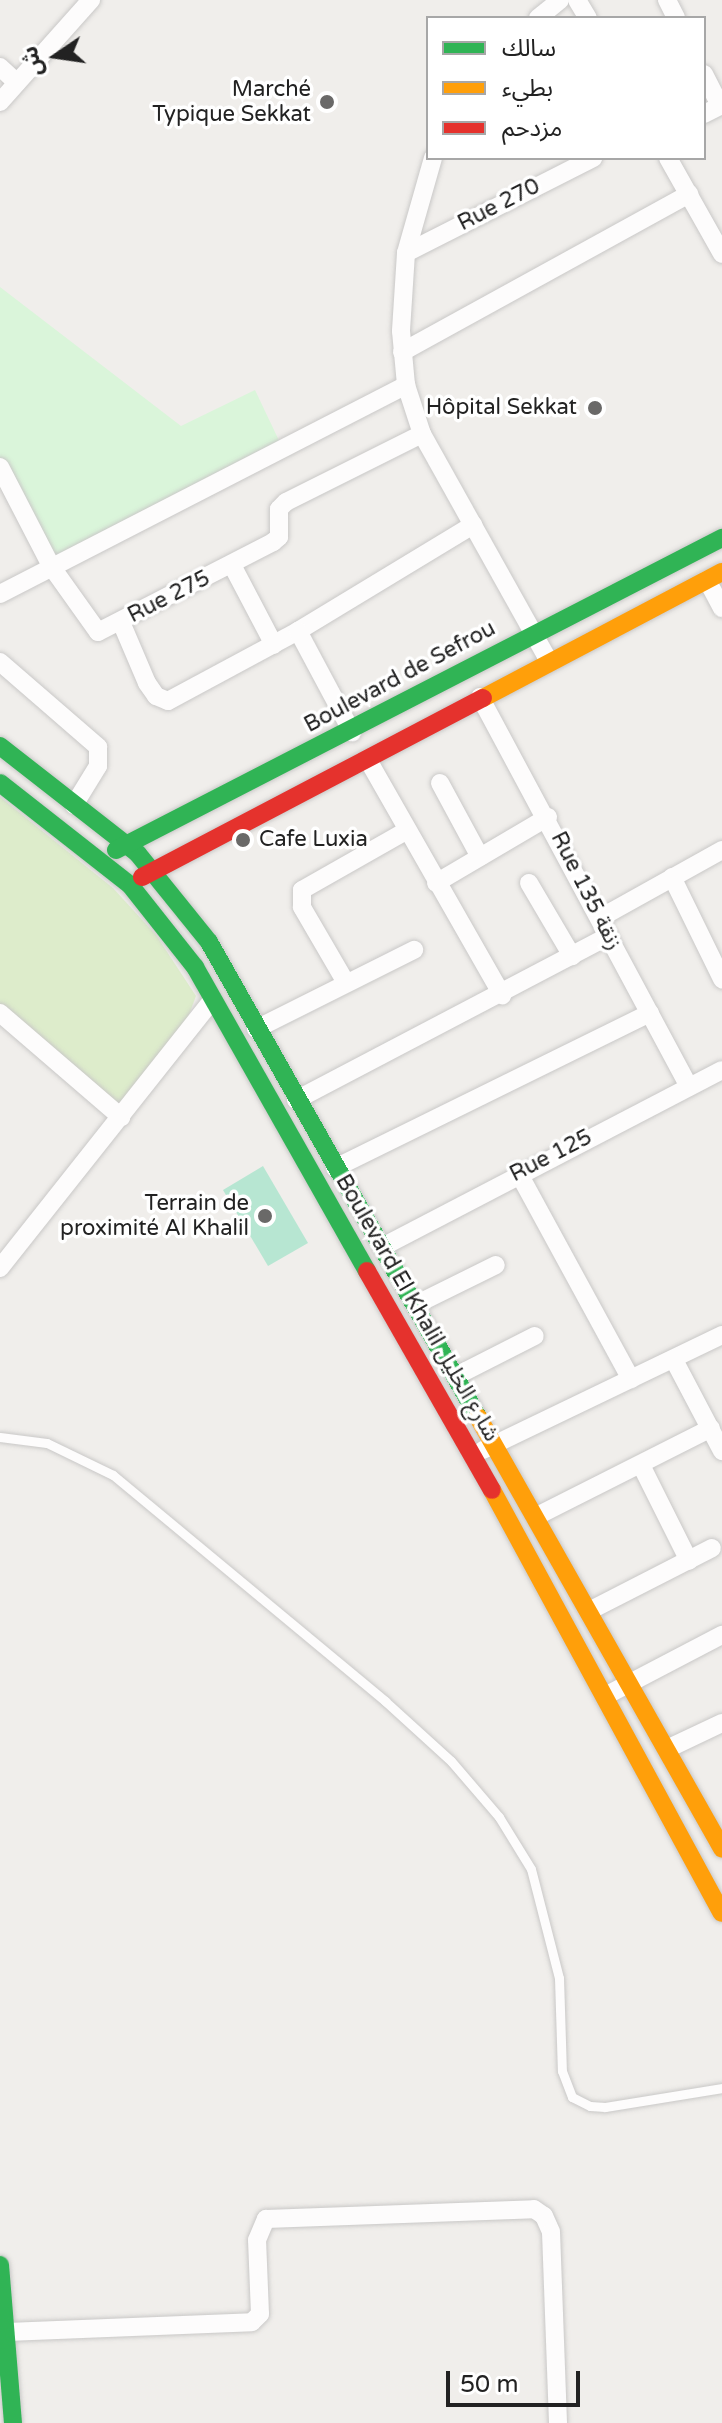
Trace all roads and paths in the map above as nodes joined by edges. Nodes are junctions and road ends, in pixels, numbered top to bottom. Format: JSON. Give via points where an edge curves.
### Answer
{"nodes":[{"id":1,"x":91,"y":0,"type":"edge"},
{"id":2,"x":560,"y":0,"type":"edge"},
{"id":3,"x":540,"y":16,"type":"edge"},
{"id":4,"x":0,"y":67,"type":"edge"},
{"id":5,"x":706,"y":80,"type":"edge"},
{"id":6,"x":17,"y":83,"type":"junction"},
{"id":7,"x":0,"y":102,"type":"edge"},
{"id":8,"x":715,"y":108,"type":"edge"},
{"id":9,"x":432,"y":160,"type":"edge"},
{"id":10,"x":589,"y":160,"type":"edge"},
{"id":11,"x":669,"y":160,"type":"edge"},
{"id":12,"x":689,"y":194,"type":"junction"},
{"id":13,"x":715,"y":225,"type":"edge"},
{"id":14,"x":406,"y":253,"type":"junction"},
{"id":15,"x":722,"y":254,"type":"edge"},
{"id":16,"x":402,"y":352,"type":"junction"},
{"id":17,"x":406,"y":385,"type":"junction"},
{"id":18,"x":422,"y":434,"type":"junction"},
{"id":19,"x":0,"y":467,"type":"edge"},
{"id":20,"x":473,"y":525,"type":"junction"},
{"id":21,"x":720,"y":544,"type":"edge"},
{"id":22,"x":232,"y":565,"type":"junction"},
{"id":23,"x":51,"y":566,"type":"junction"},
{"id":24,"x":715,"y":576,"type":"edge"},
{"id":25,"x":0,"y":594,"type":"edge"},
{"id":26,"x":722,"y":608,"type":"edge"},
{"id":27,"x":121,"y":622,"type":"junction"},
{"id":28,"x":298,"y":631,"type":"junction"},
{"id":29,"x":533,"y":633,"type":"junction"},
{"id":30,"x":274,"y":645,"type":"junction"},
{"id":31,"x":548,"y":659,"type":"junction"},
{"id":32,"x":0,"y":662,"type":"edge"},
{"id":33,"x":480,"y":697,"type":"junction"},
{"id":34,"x":352,"y":732,"type":"junction"},
{"id":35,"x":0,"y":746,"type":"edge"},
{"id":36,"x":368,"y":760,"type":"junction"},
{"id":37,"x":0,"y":783,"type":"edge"},
{"id":38,"x":440,"y":783,"type":"dead end"},
{"id":39,"x":74,"y":805,"type":"junction"},
{"id":40,"x":548,"y":817,"type":"junction"},
{"id":41,"x":406,"y":831,"type":"junction"},
{"id":42,"x":127,"y":844,"type":"junction"},
{"id":43,"x":722,"y":850,"type":"edge"},
{"id":44,"x":480,"y":857,"type":"junction"},
{"id":45,"x":101,"y":860,"type":"junction"},
{"id":46,"x":154,"y":869,"type":"junction"},
{"id":47,"x":672,"y":877,"type":"junction"},
{"id":48,"x":436,"y":883,"type":"junction"},
{"id":49,"x":529,"y":883,"type":"dead end"},
{"id":50,"x":130,"y":885,"type":"junction"},
{"id":51,"x":600,"y":918,"type":"junction"},
{"id":52,"x":609,"y":936,"type":"junction"},
{"id":53,"x":414,"y":950,"type":"dead end"},
{"id":54,"x":572,"y":956,"type":"junction"},
{"id":55,"x":722,"y":979,"type":"edge"},
{"id":56,"x":345,"y":981,"type":"junction"},
{"id":57,"x":502,"y":995,"type":"junction"},
{"id":58,"x":213,"y":999,"type":"junction"},
{"id":59,"x":0,"y":1013,"type":"edge"},
{"id":60,"x":650,"y":1013,"type":"junction"},
{"id":61,"x":225,"y":1018,"type":"junction"},
{"id":62,"x":256,"y":1029,"type":"junction"},
{"id":63,"x":180,"y":1044,"type":"junction"},
{"id":64,"x":722,"y":1070,"type":"edge"},
{"id":65,"x":689,"y":1087,"type":"junction"},
{"id":66,"x":296,"y":1100,"type":"junction"},
{"id":67,"x":121,"y":1117,"type":"junction"},
{"id":68,"x":335,"y":1168,"type":"junction"},
{"id":69,"x":518,"y":1172,"type":"junction"},
{"id":70,"x":382,"y":1247,"type":"junction"},
{"id":71,"x":496,"y":1265,"type":"dead end"},
{"id":72,"x":0,"y":1268,"type":"edge"},
{"id":73,"x":415,"y":1305,"type":"junction"},
{"id":74,"x":722,"y":1335,"type":"edge"},
{"id":75,"x":535,"y":1336,"type":"dead end"},
{"id":76,"x":674,"y":1360,"type":"junction"},
{"id":77,"x":458,"y":1375,"type":"junction"},
{"id":78,"x":631,"y":1379,"type":"junction"},
{"id":79,"x":0,"y":1437,"type":"edge"},
{"id":80,"x":718,"y":1440,"type":"edge"},
{"id":81,"x":495,"y":1444,"type":"junction"},
{"id":82,"x":474,"y":1455,"type":"junction"},
{"id":83,"x":641,"y":1465,"type":"junction"},
{"id":84,"x":535,"y":1517,"type":"junction"},
{"id":85,"x":712,"y":1548,"type":"dead end"},
{"id":86,"x":689,"y":1561,"type":"junction"},
{"id":87,"x":589,"y":1611,"type":"junction"},
{"id":88,"x":722,"y":1635,"type":"edge"},
{"id":89,"x":629,"y":1681,"type":"junction"},
{"id":90,"x":607,"y":1695,"type":"junction"},
{"id":91,"x":722,"y":1723,"type":"edge"},
{"id":92,"x":667,"y":1749,"type":"junction"},
{"id":93,"x":716,"y":1822,"type":"edge"},
{"id":94,"x":722,"y":1849,"type":"edge"},
{"id":95,"x":722,"y":1872,"type":"edge"},
{"id":96,"x":704,"y":1882,"type":"junction"},
{"id":97,"x":722,"y":1913,"type":"edge"},
{"id":98,"x":722,"y":2088,"type":"edge"},
{"id":99,"x":0,"y":2265,"type":"edge"},
{"id":100,"x":7,"y":2332,"type":"junction"},
{"id":101,"x":13,"y":2423,"type":"edge"},
{"id":102,"x":558,"y":2423,"type":"edge"}],
"edges":[{"from":1,"to":6,"type":"street"},
{"from":2,"to":3,"type":"street"},
{"from":4,"to":6,"type":"street"},
{"from":5,"to":8,"type":"street"},
{"from":6,"to":7,"type":"street"},
{"from":9,"to":14,"type":"street"},
{"from":10,"to":14,"type":"street","name":"Rue 270"},
{"from":11,"to":12,"type":"street"},
{"from":12,"to":13,"type":"street"},
{"from":12,"to":16,"type":"street"},
{"from":13,"to":15,"type":"street"},
{"from":14,"to":16,"type":"street"},
{"from":16,"to":17,"type":"street"},
{"from":17,"to":18,"type":"street"},
{"from":17,"to":23,"type":"street"},
{"from":18,"to":20,"type":"street"},
{"from":18,"to":22,"type":"street","name":"Rue 275","via":[[286,502],[277,516],[279,537]]},
{"from":19,"to":23,"type":"street"},
{"from":20,"to":28,"type":"street"},
{"from":20,"to":29,"type":"street"},
{"from":21,"to":29,"type":"street","name":"Boulevard de Sefrou"},
{"from":22,"to":27,"type":"street","name":"Rue 275"},
{"from":22,"to":30,"type":"street"},
{"from":23,"to":25,"type":"street"},
{"from":23,"to":27,"type":"street","name":"Rue 275","via":[[98,632]]},
{"from":24,"to":26,"type":"street"},
{"from":24,"to":31,"type":"street"},
{"from":27,"to":30,"type":"street","via":[[147,683],[156,696],[168,701]]},
{"from":28,"to":30,"type":"street"},
{"from":28,"to":34,"type":"street"},
{"from":29,"to":31,"type":"street"},
{"from":29,"to":34,"type":"street","name":"Boulevard de Sefrou"},
{"from":31,"to":33,"type":"street"},
{"from":32,"to":39,"type":"street","via":[[98,747],[98,766]]},
{"from":33,"to":36,"type":"street"},
{"from":33,"to":40,"type":"street","name":"Rue 135 زنقة"},
{"from":34,"to":42,"type":"street","name":"Boulevard de Sefrou"},
{"from":35,"to":39,"type":"street","name":"Boulevard El Khalil شارع الخليل"},
{"from":36,"to":41,"type":"street"},
{"from":36,"to":46,"type":"street"},
{"from":37,"to":45,"type":"street","name":"Boulevard El Khalil شارع الخليل"},
{"from":38,"to":44,"type":"street"},
{"from":39,"to":42,"type":"street","name":"Boulevard El Khalil شارع الخليل"},
{"from":40,"to":44,"type":"street"},
{"from":40,"to":51,"type":"street","name":"Rue 135 زنقة"},
{"from":41,"to":48,"type":"street"},
{"from":41,"to":56,"type":"street","via":[[306,884],[302,907]]},
{"from":42,"to":45,"type":"street","name":"Boulevard de Sefrou"},
{"from":42,"to":46,"type":"street","name":"Boulevard El Khalil شارع الخليل"},
{"from":43,"to":47,"type":"street"},
{"from":44,"to":48,"type":"street"},
{"from":45,"to":50,"type":"street","name":"Boulevard El Khalil شارع الخليل"},
{"from":46,"to":50,"type":"street"},
{"from":46,"to":62,"type":"street","name":"Boulevard El Khalil شارع الخليل","via":[[209,942]]},
{"from":47,"to":51,"type":"street"},
{"from":47,"to":55,"type":"street"},
{"from":48,"to":57,"type":"street"},
{"from":49,"to":54,"type":"street"},
{"from":50,"to":58,"type":"street","name":"Boulevard El Khalil شارع الخليل","via":[[195,967]]},
{"from":51,"to":52,"type":"street","name":"Rue 135 زنقة"},
{"from":52,"to":54,"type":"street"},
{"from":52,"to":60,"type":"street","name":"Rue 135 زنقة"},
{"from":53,"to":56,"type":"street"},
{"from":54,"to":57,"type":"street"},
{"from":56,"to":62,"type":"street"},
{"from":57,"to":66,"type":"street"},
{"from":58,"to":61,"type":"street","name":"Boulevard El Khalil شارع الخليل"},
{"from":58,"to":63,"type":"street"},
{"from":59,"to":67,"type":"street"},
{"from":60,"to":65,"type":"street","name":"Rue 135 زنقة"},
{"from":60,"to":68,"type":"street"},
{"from":61,"to":63,"type":"street"},
{"from":61,"to":82,"type":"street","name":"Boulevard El Khalil شارع الخليل"},
{"from":62,"to":66,"type":"street","name":"Boulevard El Khalil شارع الخليل"},
{"from":63,"to":67,"type":"street"},
{"from":64,"to":65,"type":"street","name":"Rue 125"},
{"from":65,"to":69,"type":"street","name":"Rue 125"},
{"from":66,"to":68,"type":"street","name":"Boulevard El Khalil شارع الخليل"},
{"from":67,"to":72,"type":"street"},
{"from":68,"to":70,"type":"street","name":"Boulevard El Khalil شارع الخليل"},
{"from":69,"to":70,"type":"street","name":"Rue 125"},
{"from":69,"to":78,"type":"street"},
{"from":70,"to":73,"type":"street","name":"Boulevard El Khalil شارع الخليل"},
{"from":71,"to":73,"type":"street"},
{"from":73,"to":77,"type":"street","name":"Boulevard El Khalil شارع الخليل"},
{"from":74,"to":76,"type":"street"},
{"from":75,"to":77,"type":"street"},
{"from":76,"to":78,"type":"street"},
{"from":76,"to":80,"type":"street"},
{"from":77,"to":81,"type":"street","name":"Boulevard El Khalil شارع الخليل"},
{"from":78,"to":81,"type":"street"},
{"from":79,"to":98,"type":"lane","via":[[56,1446],[113,1475],[451,1761],[525,1855],[559,1978],[562,2071],[572,2097],[605,2107]]},
{"from":80,"to":83,"type":"street"},
{"from":81,"to":82,"type":"street"},
{"from":81,"to":84,"type":"street","name":"Boulevard El Khalil شارع الخليل"},
{"from":82,"to":90,"type":"street","name":"Boulevard El Khalil شارع الخليل"},
{"from":83,"to":84,"type":"street"},
{"from":83,"to":86,"type":"street"},
{"from":84,"to":87,"type":"street","name":"Boulevard El Khalil شارع الخليل"},
{"from":85,"to":86,"type":"street"},
{"from":86,"to":87,"type":"street"},
{"from":87,"to":89,"type":"street","name":"Boulevard El Khalil شارع الخليل"},
{"from":88,"to":89,"type":"street"},
{"from":89,"to":90,"type":"street"},
{"from":89,"to":92,"type":"street","name":"Boulevard El Khalil شارع الخليل"},
{"from":90,"to":96,"type":"street","name":"Boulevard El Khalil شارع الخليل"},
{"from":91,"to":92,"type":"street"},
{"from":92,"to":93,"type":"street","name":"Boulevard El Khalil شارع الخليل"},
{"from":93,"to":94,"type":"street","name":"Boulevard El Khalil شارع الخليل"},
{"from":95,"to":96,"type":"street"},
{"from":96,"to":97,"type":"street","name":"Boulevard El Khalil شارع الخليل"},
{"from":99,"to":100,"type":"street"},
{"from":100,"to":101,"type":"street"},
{"from":100,"to":102,"type":"street","via":[[252,2322],[260,2314],[257,2240],[266,2219],[534,2209],[551,2232]]}]}
